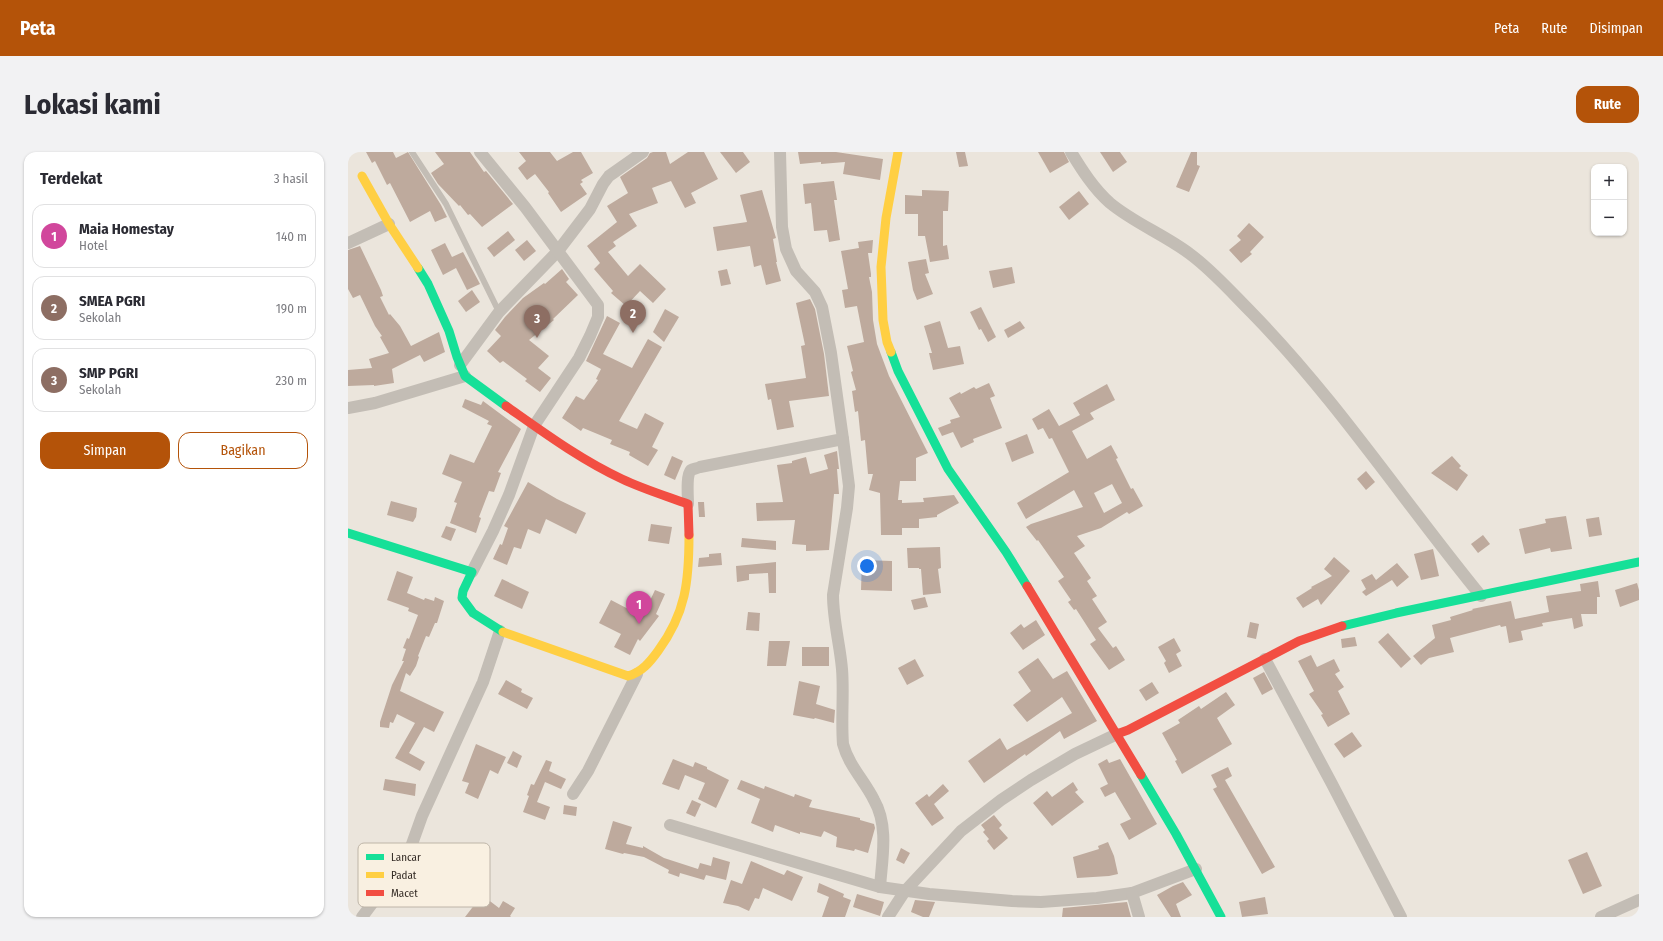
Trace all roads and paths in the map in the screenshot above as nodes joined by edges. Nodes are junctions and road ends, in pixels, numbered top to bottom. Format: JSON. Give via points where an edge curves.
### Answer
{"nodes":[{"id":1,"x":412,"y":152,"type":"edge"},
{"id":2,"x":480,"y":152,"type":"edge"},
{"id":3,"x":643,"y":152,"type":"edge"},
{"id":4,"x":780,"y":152,"type":"edge"},
{"id":5,"x":898,"y":152,"type":"edge"},
{"id":6,"x":1071,"y":152,"type":"edge"},
{"id":7,"x":362,"y":176,"type":"dead end"},
{"id":8,"x":389,"y":224,"type":"junction"},
{"id":9,"x":348,"y":243,"type":"edge"},
{"id":10,"x":558,"y":251,"type":"junction"},
{"id":11,"x":499,"y":312,"type":"junction"},
{"id":12,"x":460,"y":365,"type":"junction"},
{"id":13,"x":465,"y":376,"type":"junction"},
{"id":14,"x":348,"y":408,"type":"edge"},
{"id":15,"x":534,"y":426,"type":"junction"},
{"id":16,"x":843,"y":439,"type":"junction"},
{"id":17,"x":688,"y":504,"type":"junction"},
{"id":18,"x":348,"y":533,"type":"edge"},
{"id":19,"x":1639,"y":562,"type":"edge"},
{"id":20,"x":472,"y":572,"type":"junction"},
{"id":21,"x":1481,"y":596,"type":"junction"},
{"id":22,"x":500,"y":631,"type":"junction"},
{"id":23,"x":1265,"y":659,"type":"junction"},
{"id":24,"x":637,"y":674,"type":"junction"},
{"id":25,"x":1118,"y":734,"type":"junction"},
{"id":26,"x":573,"y":794,"type":"dead end"},
{"id":27,"x":670,"y":825,"type":"dead end"},
{"id":28,"x":412,"y":843,"type":"edge"},
{"id":29,"x":1196,"y":869,"type":"junction"},
{"id":30,"x":880,"y":887,"type":"junction"},
{"id":31,"x":905,"y":891,"type":"junction"},
{"id":32,"x":1132,"y":893,"type":"junction"},
{"id":33,"x":1639,"y":900,"type":"edge"},
{"id":34,"x":370,"y":907,"type":"edge"},
{"id":35,"x":362,"y":917,"type":"edge"},
{"id":36,"x":888,"y":917,"type":"edge"},
{"id":37,"x":1139,"y":917,"type":"edge"},
{"id":38,"x":1221,"y":917,"type":"edge"},
{"id":39,"x":1401,"y":917,"type":"edge"},
{"id":40,"x":1601,"y":917,"type":"edge"}],
"edges":[{"from":1,"to":11,"type":"lane","via":[[446,204]]},
{"from":2,"to":10,"type":"street"},
{"from":3,"to":10,"type":"street","via":[[609,176],[590,209]]},
{"from":4,"to":16,"type":"street","via":[[782,227],[786,249],[796,271],[815,292],[822,307]]},
{"from":5,"to":25,"type":"street","via":[[886,218],[881,267],[883,320],[892,358],[918,414],[948,469],[1023,579]]},
{"from":6,"to":21,"type":"street","via":[[1098,192],[1123,212],[1200,262],[1286,350],[1336,409]]},
{"from":7,"to":8,"type":"street"},
{"from":8,"to":9,"type":"street"},
{"from":8,"to":12,"type":"street","via":[[428,284],[449,331]]},
{"from":10,"to":11,"type":"street"},
{"from":10,"to":15,"type":"street","via":[[598,305],[598,313],[579,358]]},
{"from":11,"to":12,"type":"street"},
{"from":12,"to":13,"type":"street"},
{"from":13,"to":14,"type":"street","via":[[375,403]]},
{"from":13,"to":15,"type":"street"},
{"from":15,"to":17,"type":"street","via":[[600,468],[624,480]]},
{"from":15,"to":20,"type":"street","via":[[509,495]]},
{"from":16,"to":17,"type":"street","via":[[692,470],[688,478]]},
{"from":16,"to":30,"type":"street","via":[[849,486],[833,595],[842,672],[843,744],[846,755],[874,799],[882,819]]},
{"from":17,"to":24,"type":"street","via":[[685,589],[677,620],[654,657]]},
{"from":18,"to":20,"type":"street"},
{"from":19,"to":21,"type":"street"},
{"from":20,"to":22,"type":"street","via":[[463,591],[464,604]]},
{"from":21,"to":23,"type":"street","via":[[1326,630]]},
{"from":22,"to":24,"type":"street","via":[[614,672],[628,676]]},
{"from":22,"to":28,"type":"street","via":[[483,682],[422,816]]},
{"from":23,"to":25,"type":"street"},
{"from":23,"to":39,"type":"street"},
{"from":24,"to":26,"type":"street","via":[[588,771]]},
{"from":25,"to":29,"type":"street"},
{"from":25,"to":31,"type":"street","via":[[1075,754],[1001,800],[961,831]]},
{"from":27,"to":30,"type":"street"},
{"from":29,"to":32,"type":"street"},
{"from":29,"to":38,"type":"street"},
{"from":30,"to":31,"type":"street"},
{"from":31,"to":32,"type":"street","via":[[1041,902]]},
{"from":31,"to":36,"type":"street"},
{"from":32,"to":37,"type":"street"},
{"from":33,"to":40,"type":"street"},
{"from":34,"to":35,"type":"street"}]}
